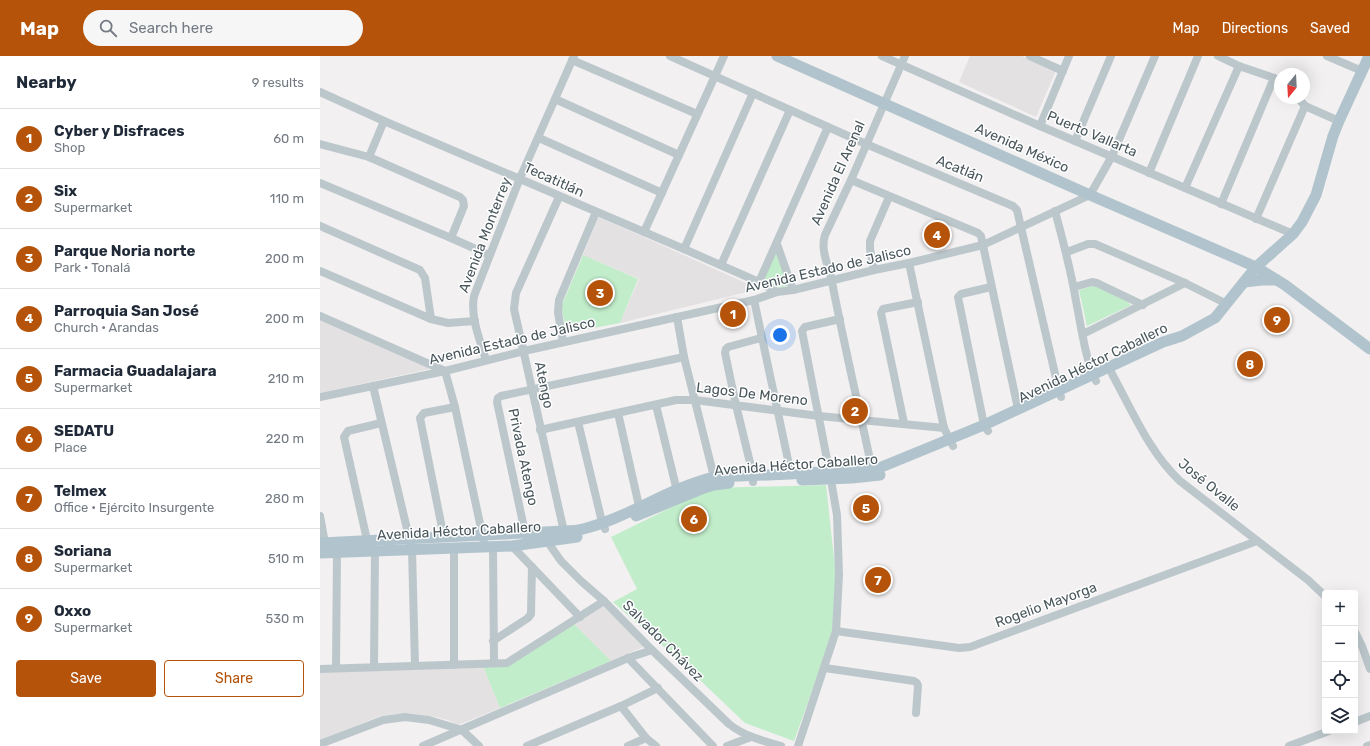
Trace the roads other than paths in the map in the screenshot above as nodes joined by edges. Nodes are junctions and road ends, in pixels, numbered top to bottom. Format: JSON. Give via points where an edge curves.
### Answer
{"nodes":[{"id":1,"x":670,"y":56,"type":"edge"},
{"id":2,"x":724,"y":56,"type":"edge"},
{"id":3,"x":777,"y":56,"type":"edge"},
{"id":4,"x":882,"y":56,"type":"edge"},
{"id":5,"x":905,"y":56,"type":"edge"},
{"id":6,"x":1030,"y":56,"type":"edge"},
{"id":7,"x":1069,"y":56,"type":"edge"},
{"id":8,"x":1111,"y":56,"type":"edge"},
{"id":9,"x":1155,"y":56,"type":"edge"},
{"id":10,"x":1198,"y":56,"type":"edge"},
{"id":11,"x":1218,"y":56,"type":"edge"},
{"id":12,"x":1328,"y":56,"type":"edge"},
{"id":13,"x":573,"y":58,"type":"edge"},
{"id":14,"x":1368,"y":62,"type":"edge"},
{"id":15,"x":901,"y":64,"type":"junction"},
{"id":16,"x":1239,"y":66,"type":"junction"},
{"id":17,"x":1063,"y":71,"type":"junction"},
{"id":18,"x":715,"y":76,"type":"junction"},
{"id":19,"x":1274,"y":79,"type":"edge"},
{"id":20,"x":1274,"y":87,"type":"edge"},
{"id":21,"x":320,"y":92,"type":"edge"},
{"id":22,"x":753,"y":93,"type":"junction"},
{"id":23,"x":555,"y":99,"type":"junction"},
{"id":24,"x":883,"y":104,"type":"junction"},
{"id":25,"x":1305,"y":106,"type":"joint"},
{"id":26,"x":790,"y":110,"type":"junction"},
{"id":27,"x":698,"y":114,"type":"junction"},
{"id":28,"x":384,"y":121,"type":"junction"},
{"id":29,"x":1339,"y":121,"type":"junction"},
{"id":30,"x":1040,"y":126,"type":"junction"},
{"id":31,"x":828,"y":127,"type":"junction"},
{"id":32,"x":539,"y":138,"type":"junction"},
{"id":33,"x":1075,"y":141,"type":"junction"},
{"id":34,"x":320,"y":144,"type":"edge"},
{"id":35,"x":866,"y":144,"type":"junction"},
{"id":36,"x":679,"y":155,"type":"junction"},
{"id":37,"x":1112,"y":156,"type":"junction"},
{"id":38,"x":369,"y":157,"type":"junction"},
{"id":39,"x":1149,"y":173,"type":"junction"},
{"id":40,"x":520,"y":178,"type":"junction"},
{"id":41,"x":851,"y":180,"type":"junction"},
{"id":42,"x":320,"y":183,"type":"edge"},
{"id":43,"x":1185,"y":188,"type":"junction"},
{"id":44,"x":662,"y":193,"type":"junction"},
{"id":45,"x":1090,"y":195,"type":"junction"},
{"id":46,"x":560,"y":196,"type":"junction"},
{"id":47,"x":890,"y":197,"type":"junction"},
{"id":48,"x":1221,"y":204,"type":"junction"},
{"id":49,"x":1055,"y":211,"type":"junction"},
{"id":50,"x":596,"y":212,"type":"junction"},
{"id":51,"x":1256,"y":219,"type":"junction"},
{"id":52,"x":320,"y":226,"type":"edge"},
{"id":53,"x":1020,"y":227,"type":"junction"},
{"id":54,"x":644,"y":232,"type":"junction"},
{"id":55,"x":1293,"y":234,"type":"junction"},
{"id":56,"x":451,"y":238,"type":"junction"},
{"id":57,"x":777,"y":244,"type":"junction"},
{"id":58,"x":983,"y":245,"type":"junction"},
{"id":59,"x":684,"y":249,"type":"junction"},
{"id":60,"x":1067,"y":252,"type":"junction"},
{"id":61,"x":490,"y":255,"type":"junction"},
{"id":62,"x":909,"y":263,"type":"junction"},
{"id":63,"x":721,"y":266,"type":"junction"},
{"id":64,"x":1256,"y":267,"type":"junction"},
{"id":65,"x":874,"y":270,"type":"junction"},
{"id":66,"x":320,"y":271,"type":"edge"},
{"id":67,"x":1278,"y":280,"type":"junction"},
{"id":68,"x":832,"y":281,"type":"junction"},
{"id":69,"x":759,"y":282,"type":"junction"},
{"id":70,"x":1244,"y":282,"type":"junction"},
{"id":71,"x":1185,"y":283,"type":"junction"},
{"id":72,"x":991,"y":287,"type":"junction"},
{"id":73,"x":1074,"y":287,"type":"junction"},
{"id":74,"x":793,"y":290,"type":"junction"},
{"id":75,"x":777,"y":292,"type":"junction"},
{"id":76,"x":754,"y":300,"type":"junction"},
{"id":77,"x":918,"y":302,"type":"junction"},
{"id":78,"x":1227,"y":304,"type":"junction"},
{"id":79,"x":1143,"y":305,"type":"junction"},
{"id":80,"x":320,"y":316,"type":"edge"},
{"id":81,"x":677,"y":317,"type":"junction"},
{"id":82,"x":431,"y":319,"type":"junction"},
{"id":83,"x":840,"y":320,"type":"junction"},
{"id":84,"x":475,"y":321,"type":"junction"},
{"id":85,"x":1082,"y":334,"type":"junction"},
{"id":86,"x":761,"y":338,"type":"junction"},
{"id":87,"x":563,"y":342,"type":"junction"},
{"id":88,"x":1370,"y":349,"type":"edge"},
{"id":89,"x":524,"y":351,"type":"junction"},
{"id":90,"x":684,"y":357,"type":"junction"},
{"id":91,"x":486,"y":360,"type":"junction"},
{"id":92,"x":1111,"y":370,"type":"junction"},
{"id":93,"x":445,"y":371,"type":"junction"},
{"id":94,"x":1094,"y":378,"type":"junction"},
{"id":95,"x":373,"y":386,"type":"junction"},
{"id":96,"x":532,"y":389,"type":"junction"},
{"id":97,"x":1060,"y":394,"type":"junction"},
{"id":98,"x":320,"y":397,"type":"edge"},
{"id":99,"x":695,"y":400,"type":"junction"},
{"id":100,"x":656,"y":405,"type":"junction"},
{"id":101,"x":736,"y":405,"type":"junction"},
{"id":102,"x":455,"y":407,"type":"junction"},
{"id":103,"x":1018,"y":409,"type":"junction"},
{"id":104,"x":777,"y":410,"type":"junction"},
{"id":105,"x":618,"y":413,"type":"junction"},
{"id":106,"x":819,"y":416,"type":"junction"},
{"id":107,"x":862,"y":419,"type":"junction"},
{"id":108,"x":578,"y":422,"type":"junction"},
{"id":109,"x":904,"y":423,"type":"junction"},
{"id":110,"x":381,"y":424,"type":"junction"},
{"id":111,"x":944,"y":428,"type":"junction"},
{"id":112,"x":986,"y":428,"type":"junction"},
{"id":113,"x":540,"y":430,"type":"junction"},
{"id":114,"x":951,"y":443,"type":"junction"},
{"id":115,"x":877,"y":471,"type":"junction"},
{"id":116,"x":791,"y":474,"type":"junction"},
{"id":117,"x":830,"y":476,"type":"junction"},
{"id":118,"x":714,"y":477,"type":"junction"},
{"id":119,"x":753,"y":478,"type":"junction"},
{"id":120,"x":677,"y":494,"type":"junction"},
{"id":121,"x":639,"y":506,"type":"junction"},
{"id":122,"x":320,"y":516,"type":"edge"},
{"id":123,"x":604,"y":526,"type":"junction"},
{"id":124,"x":565,"y":535,"type":"junction"},
{"id":125,"x":545,"y":537,"type":"junction"},
{"id":126,"x":444,"y":538,"type":"junction"},
{"id":127,"x":409,"y":539,"type":"junction"},
{"id":128,"x":526,"y":539,"type":"junction"},
{"id":129,"x":367,"y":540,"type":"junction"},
{"id":130,"x":1257,"y":541,"type":"junction"},
{"id":131,"x":323,"y":543,"type":"edge"},
{"id":132,"x":487,"y":543,"type":"junction"},
{"id":133,"x":512,"y":546,"type":"junction"},
{"id":134,"x":454,"y":548,"type":"junction"},
{"id":135,"x":375,"y":550,"type":"junction"},
{"id":136,"x":412,"y":550,"type":"junction"},
{"id":137,"x":337,"y":552,"type":"junction"},
{"id":138,"x":320,"y":553,"type":"edge"},
{"id":139,"x":532,"y":567,"type":"junction"},
{"id":140,"x":1322,"y":593,"type":"edge"},
{"id":141,"x":604,"y":601,"type":"junction"},
{"id":142,"x":580,"y":617,"type":"junction"},
{"id":143,"x":836,"y":631,"type":"junction"},
{"id":144,"x":1358,"y":638,"type":"edge"},
{"id":145,"x":493,"y":641,"type":"junction"},
{"id":146,"x":652,"y":650,"type":"junction"},
{"id":147,"x":628,"y":658,"type":"junction"},
{"id":148,"x":494,"y":663,"type":"junction"},
{"id":149,"x":415,"y":665,"type":"junction"},
{"id":150,"x":454,"y":665,"type":"junction"},
{"id":151,"x":374,"y":667,"type":"junction"},
{"id":152,"x":336,"y":668,"type":"junction"},
{"id":153,"x":825,"y":668,"type":"junction"},
{"id":154,"x":320,"y":669,"type":"edge"},
{"id":155,"x":1370,"y":669,"type":"edge"},
{"id":156,"x":658,"y":688,"type":"junction"},
{"id":157,"x":621,"y":706,"type":"junction"},
{"id":158,"x":916,"y":713,"type":"dead end"},
{"id":159,"x":1370,"y":716,"type":"edge"},
{"id":160,"x":1358,"y":721,"type":"edge"},
{"id":161,"x":462,"y":730,"type":"junction"},
{"id":162,"x":1322,"y":734,"type":"edge"},
{"id":163,"x":751,"y":737,"type":"junction"},
{"id":164,"x":646,"y":738,"type":"junction"},
{"id":165,"x":760,"y":743,"type":"edge"},
{"id":166,"x":320,"y":744,"type":"edge"},
{"id":167,"x":1370,"y":745,"type":"edge"},
{"id":168,"x":424,"y":746,"type":"edge"},
{"id":169,"x":479,"y":746,"type":"edge"},
{"id":170,"x":527,"y":746,"type":"edge"},
{"id":171,"x":628,"y":746,"type":"edge"},
{"id":172,"x":656,"y":746,"type":"edge"},
{"id":173,"x":713,"y":746,"type":"edge"},
{"id":174,"x":727,"y":746,"type":"edge"},
{"id":175,"x":781,"y":746,"type":"edge"},
{"id":176,"x":798,"y":746,"type":"edge"},
{"id":177,"x":1289,"y":746,"type":"edge"},
{"id":178,"x":1366,"y":746,"type":"edge"}],
"edges":[{"from":1,"to":18,"type":"street","name":"Acatlán"},
{"from":2,"to":18,"type":"street"},
{"from":3,"to":24,"type":"main road","name":"Avenida México"},
{"from":4,"to":15,"type":"street","name":"Puerto Vallarta"},
{"from":5,"to":15,"type":"street","name":"Avenida El Arenal"},
{"from":6,"to":17,"type":"street"},
{"from":7,"to":17,"type":"street"},
{"from":8,"to":33,"type":"street"},
{"from":9,"to":37,"type":"street"},
{"from":10,"to":39,"type":"street"},
{"from":11,"to":16,"type":"street"},
{"from":12,"to":14,"type":"street"},
{"from":13,"to":23,"type":"street","name":"Avenida Monterrey"},
{"from":13,"to":27,"type":"street"},
{"from":14,"to":29,"type":"main road","name":"Avenida Héctor Caballero"},
{"from":15,"to":24,"type":"street","name":"Avenida El Arenal"},
{"from":15,"to":30,"type":"street","name":"Puerto Vallarta"},
{"from":16,"to":19,"type":"street"},
{"from":16,"to":43,"type":"street"},
{"from":17,"to":30,"type":"street"},
{"from":18,"to":22,"type":"street","name":"Acatlán"},
{"from":18,"to":27,"type":"street"},
{"from":20,"to":48,"type":"street"},
{"from":21,"to":28,"type":"street","name":"Tecatitlán"},
{"from":22,"to":26,"type":"street","name":"Acatlán"},
{"from":22,"to":59,"type":"street"},
{"from":23,"to":32,"type":"street","name":"Avenida Monterrey"},
{"from":23,"to":36,"type":"street"},
{"from":24,"to":35,"type":"street","name":"Avenida El Arenal"},
{"from":24,"to":45,"type":"main road","name":"Avenida México"},
{"from":25,"to":29,"type":"street"},
{"from":25,"to":51,"type":"street"},
{"from":26,"to":31,"type":"street","name":"Acatlán"},
{"from":26,"to":63,"type":"street"},
{"from":27,"to":36,"type":"street"},
{"from":28,"to":38,"type":"street"},
{"from":28,"to":40,"type":"street","name":"Tecatitlán"},
{"from":29,"to":55,"type":"main road","name":"Avenida Héctor Caballero","via":[[1316,195]]},
{"from":30,"to":33,"type":"street","name":"Puerto Vallarta"},
{"from":31,"to":35,"type":"street","name":"Acatlán"},
{"from":31,"to":57,"type":"street"},
{"from":32,"to":40,"type":"street","name":"Avenida Monterrey"},
{"from":32,"to":44,"type":"street"},
{"from":33,"to":37,"type":"street","name":"Puerto Vallarta"},
{"from":34,"to":38,"type":"street"},
{"from":35,"to":41,"type":"street","name":"Avenida El Arenal"},
{"from":35,"to":53,"type":"street","name":"Acatlán","via":[[1010,204],[1017,210]]},
{"from":36,"to":44,"type":"street"},
{"from":37,"to":39,"type":"street","name":"Puerto Vallarta"},
{"from":37,"to":45,"type":"street"},
{"from":38,"to":56,"type":"street","via":[[460,197],[464,206]]},
{"from":39,"to":43,"type":"street","name":"Puerto Vallarta"},
{"from":40,"to":46,"type":"street","name":"Tecatitlán"},
{"from":40,"to":61,"type":"street","name":"Avenida Monterrey"},
{"from":41,"to":47,"type":"street"},
{"from":41,"to":68,"type":"street","name":"Avenida El Arenal","via":[[825,234],[824,249]]},
{"from":42,"to":56,"type":"street"},
{"from":43,"to":48,"type":"street","name":"Puerto Vallarta"},
{"from":44,"to":54,"type":"street"},
{"from":45,"to":49,"type":"street","name":"Avenida Estado de Jalisco"},
{"from":45,"to":64,"type":"main road","name":"Avenida México"},
{"from":46,"to":50,"type":"street","name":"Tecatitlán"},
{"from":46,"to":89,"type":"street","name":"Atengo","via":[[514,302]]},
{"from":47,"to":58,"type":"street","via":[[978,233]]},
{"from":47,"to":65,"type":"street","via":[[870,241]]},
{"from":48,"to":51,"type":"street","name":"Puerto Vallarta"},
{"from":49,"to":53,"type":"street","name":"Avenida Estado de Jalisco"},
{"from":49,"to":60,"type":"street"},
{"from":50,"to":54,"type":"street","name":"Tecatitlán"},
{"from":50,"to":87,"type":"street","via":[[559,300],[558,312]]},
{"from":51,"to":55,"type":"street","name":"Puerto Vallarta"},
{"from":52,"to":82,"type":"street","via":[[420,270],[425,278]]},
{"from":53,"to":58,"type":"street","name":"Avenida Estado de Jalisco"},
{"from":53,"to":97,"type":"street","name":"Acatlán"},
{"from":54,"to":59,"type":"street","name":"Tecatitlán"},
{"from":55,"to":64,"type":"main road","name":"Avenida Héctor Caballero"},
{"from":56,"to":61,"type":"street"},
{"from":57,"to":69,"type":"street"},
{"from":57,"to":74,"type":"street"},
{"from":58,"to":62,"type":"street","name":"Avenida Estado de Jalisco"},
{"from":58,"to":72,"type":"street"},
{"from":59,"to":63,"type":"street","name":"Tecatitlán"},
{"from":60,"to":71,"type":"street","via":[[1095,244]]},
{"from":60,"to":73,"type":"street"},
{"from":61,"to":84,"type":"street","name":"Avenida Monterrey","via":[[474,300]]},
{"from":62,"to":65,"type":"street","name":"Avenida Estado de Jalisco"},
{"from":62,"to":77,"type":"street"},
{"from":63,"to":69,"type":"street","name":"Tecatitlán"},
{"from":64,"to":67,"type":"main road","name":"Avenida México"},
{"from":64,"to":70,"type":"main road","name":"Avenida Héctor Caballero"},
{"from":65,"to":68,"type":"street","name":"Avenida Estado de Jalisco"},
{"from":66,"to":82,"type":"street"},
{"from":67,"to":70,"type":"main road"},
{"from":67,"to":88,"type":"main road","name":"Avenida México"},
{"from":68,"to":74,"type":"street","name":"Avenida Estado de Jalisco"},
{"from":68,"to":83,"type":"street","name":"Avenida El Arenal"},
{"from":69,"to":75,"type":"street","name":"Tecatitlán"},
{"from":70,"to":78,"type":"main road","name":"Avenida Héctor Caballero"},
{"from":71,"to":78,"type":"street"},
{"from":71,"to":79,"type":"street"},
{"from":72,"to":103,"type":"street"},
{"from":72,"to":112,"type":"street","via":[[961,294],[958,297]]},
{"from":73,"to":79,"type":"street","via":[[1097,283]]},
{"from":73,"to":85,"type":"street"},
{"from":74,"to":75,"type":"street","name":"Avenida Estado de Jalisco"},
{"from":75,"to":76,"type":"street","name":"Avenida Estado de Jalisco"},
{"from":76,"to":81,"type":"street","name":"Avenida Estado de Jalisco"},
{"from":76,"to":86,"type":"street"},
{"from":77,"to":109,"type":"street","via":[[883,309],[881,313]]},
{"from":77,"to":111,"type":"street"},
{"from":78,"to":92,"type":"main road","name":"Avenida Héctor Caballero","via":[[1215,318]]},
{"from":79,"to":85,"type":"street"},
{"from":80,"to":93,"type":"street"},
{"from":81,"to":87,"type":"street","name":"Avenida Estado de Jalisco"},
{"from":81,"to":90,"type":"street"},
{"from":82,"to":84,"type":"street","via":[[448,323]]},
{"from":83,"to":106,"type":"street","via":[[805,327],[802,333]]},
{"from":83,"to":107,"type":"street","name":"Avenida El Arenal"},
{"from":84,"to":91,"type":"street","name":"Avenida Monterrey"},
{"from":85,"to":94,"type":"street"},
{"from":86,"to":101,"type":"street","via":[[726,349]]},
{"from":86,"to":104,"type":"street"},
{"from":87,"to":89,"type":"street","name":"Avenida Estado de Jalisco"},
{"from":89,"to":91,"type":"street","name":"Avenida Estado de Jalisco"},
{"from":89,"to":96,"type":"street","name":"Atengo"},
{"from":90,"to":96,"type":"street","name":"Privada Atengo"},
{"from":90,"to":99,"type":"street"},
{"from":91,"to":93,"type":"street","name":"Avenida Estado de Jalisco"},
{"from":92,"to":94,"type":"main road","name":"Avenida Héctor Caballero"},
{"from":92,"to":130,"type":"street","name":"José Ovalle","via":[[1141,428],[1167,469]]},
{"from":93,"to":95,"type":"street","name":"Avenida Estado de Jalisco"},
{"from":93,"to":102,"type":"street"},
{"from":94,"to":97,"type":"main road","name":"Avenida Héctor Caballero"},
{"from":95,"to":98,"type":"street","name":"Avenida Estado de Jalisco"},
{"from":95,"to":110,"type":"street"},
{"from":96,"to":113,"type":"street","name":"Atengo"},
{"from":96,"to":128,"type":"street","name":"Privada Atengo","via":[[501,396],[497,402]]},
{"from":97,"to":103,"type":"main road","name":"Avenida Héctor Caballero"},
{"from":97,"to":112,"type":"main road","name":"Avenida Héctor Caballero"},
{"from":99,"to":100,"type":"street","name":"Lagos De Moreno","via":[[676,400]]},
{"from":99,"to":101,"type":"street","name":"Lagos De Moreno"},
{"from":99,"to":118,"type":"street"},
{"from":100,"to":105,"type":"street","name":"Lagos De Moreno"},
{"from":100,"to":120,"type":"street"},
{"from":101,"to":104,"type":"street","name":"Lagos De Moreno"},
{"from":101,"to":119,"type":"street"},
{"from":102,"to":126,"type":"street","via":[[424,413],[420,418]]},
{"from":102,"to":132,"type":"street"},
{"from":103,"to":112,"type":"main road","name":"Avenida Héctor Caballero"},
{"from":104,"to":106,"type":"street","name":"Lagos De Moreno"},
{"from":104,"to":116,"type":"street"},
{"from":105,"to":108,"type":"street","name":"Lagos De Moreno"},
{"from":105,"to":121,"type":"street"},
{"from":106,"to":107,"type":"street","name":"Lagos De Moreno"},
{"from":106,"to":117,"type":"street"},
{"from":107,"to":109,"type":"street","name":"Lagos De Moreno"},
{"from":107,"to":115,"type":"street","name":"Avenida El Arenal"},
{"from":108,"to":113,"type":"street","name":"Lagos De Moreno"},
{"from":108,"to":123,"type":"street"},
{"from":109,"to":111,"type":"street","name":"Lagos De Moreno"},
{"from":110,"to":127,"type":"street"},
{"from":110,"to":129,"type":"street","via":[[348,431],[344,437]]},
{"from":111,"to":114,"type":"street"},
{"from":112,"to":114,"type":"main road","name":"Avenida Héctor Caballero"},
{"from":113,"to":124,"type":"street","name":"Atengo"},
{"from":114,"to":115,"type":"main road","name":"Avenida Héctor Caballero"},
{"from":115,"to":117,"type":"main road","name":"Avenida Héctor Caballero"},
{"from":116,"to":117,"type":"main road","name":"Avenida Héctor Caballero"},
{"from":116,"to":119,"type":"main road","name":"Avenida Héctor Caballero"},
{"from":117,"to":119,"type":"main road","name":"Avenida Héctor Caballero"},
{"from":117,"to":143,"type":"street","via":[[837,515],[840,575]]},
{"from":118,"to":119,"type":"main road","name":"Avenida Héctor Caballero"},
{"from":118,"to":120,"type":"main road","name":"Avenida Héctor Caballero","via":[[701,480]]},
{"from":119,"to":120,"type":"main road","name":"Avenida Héctor Caballero"},
{"from":120,"to":121,"type":"main road","name":"Avenida Héctor Caballero"},
{"from":120,"to":123,"type":"main road","name":"Avenida Héctor Caballero"},
{"from":121,"to":123,"type":"main road","name":"Avenida Héctor Caballero"},
{"from":122,"to":131,"type":"street"},
{"from":123,"to":124,"type":"main road","name":"Avenida Héctor Caballero","via":[[582,529]]},
{"from":124,"to":125,"type":"main road","name":"Avenida Héctor Caballero"},
{"from":125,"to":128,"type":"main road","name":"Avenida Héctor Caballero"},
{"from":125,"to":141,"type":"street","name":"Salvador Chávez","via":[[561,561]]},
{"from":126,"to":127,"type":"main road","name":"Avenida Héctor Caballero"},
{"from":126,"to":132,"type":"main road","name":"Avenida Héctor Caballero"},
{"from":127,"to":129,"type":"main road","name":"Avenida Héctor Caballero"},
{"from":127,"to":136,"type":"street"},
{"from":128,"to":132,"type":"main road","name":"Avenida Héctor Caballero"},
{"from":128,"to":133,"type":"main road","name":"Avenida Héctor Caballero"},
{"from":129,"to":131,"type":"main road","name":"Avenida Héctor Caballero"},
{"from":130,"to":140,"type":"street","name":"José Ovalle"},
{"from":130,"to":143,"type":"street","name":"Rogelio Mayorga","via":[[970,647],[959,648]]},
{"from":132,"to":133,"type":"main road","name":"Avenida Héctor Caballero"},
{"from":132,"to":134,"type":"main road","name":"Avenida Héctor Caballero"},
{"from":132,"to":145,"type":"street"},
{"from":133,"to":139,"type":"street"},
{"from":134,"to":136,"type":"main road","name":"Avenida Héctor Caballero"},
{"from":134,"to":150,"type":"street"},
{"from":135,"to":136,"type":"main road","name":"Avenida Héctor Caballero"},
{"from":135,"to":137,"type":"main road","name":"Avenida Héctor Caballero"},
{"from":135,"to":151,"type":"street"},
{"from":136,"to":149,"type":"street"},
{"from":137,"to":138,"type":"main road","name":"Avenida Héctor Caballero"},
{"from":137,"to":152,"type":"street"},
{"from":139,"to":142,"type":"street"},
{"from":139,"to":145,"type":"street","via":[[531,614]]},
{"from":141,"to":142,"type":"street"},
{"from":141,"to":146,"type":"street","name":"Salvador Chávez"},
{"from":142,"to":148,"type":"street","via":[[510,662]]},
{"from":143,"to":153,"type":"street"},
{"from":144,"to":155,"type":"street"},
{"from":145,"to":148,"type":"street"},
{"from":146,"to":147,"type":"street"},
{"from":146,"to":163,"type":"street","name":"Salvador Chávez","via":[[729,724]]},
{"from":147,"to":156,"type":"street"},
{"from":147,"to":161,"type":"street"},
{"from":148,"to":150,"type":"street"},
{"from":149,"to":150,"type":"street"},
{"from":149,"to":151,"type":"street"},
{"from":151,"to":152,"type":"street"},
{"from":152,"to":154,"type":"street"},
{"from":153,"to":158,"type":"street","via":[[914,681],[918,686]]},
{"from":153,"to":176,"type":"street"},
{"from":156,"to":157,"type":"street"},
{"from":156,"to":173,"type":"street"},
{"from":157,"to":164,"type":"street"},
{"from":157,"to":170,"type":"street"},
{"from":159,"to":160,"type":"street"},
{"from":161,"to":166,"type":"street","via":[[429,720],[394,718]]},
{"from":161,"to":168,"type":"street"},
{"from":161,"to":169,"type":"street"},
{"from":162,"to":177,"type":"street"},
{"from":163,"to":165,"type":"street","name":"Salvador Chávez"},
{"from":163,"to":174,"type":"street"},
{"from":164,"to":171,"type":"street"},
{"from":164,"to":172,"type":"street"},
{"from":165,"to":175,"type":"street","name":"Salvador Chávez"},
{"from":167,"to":178,"type":"street"}]}
